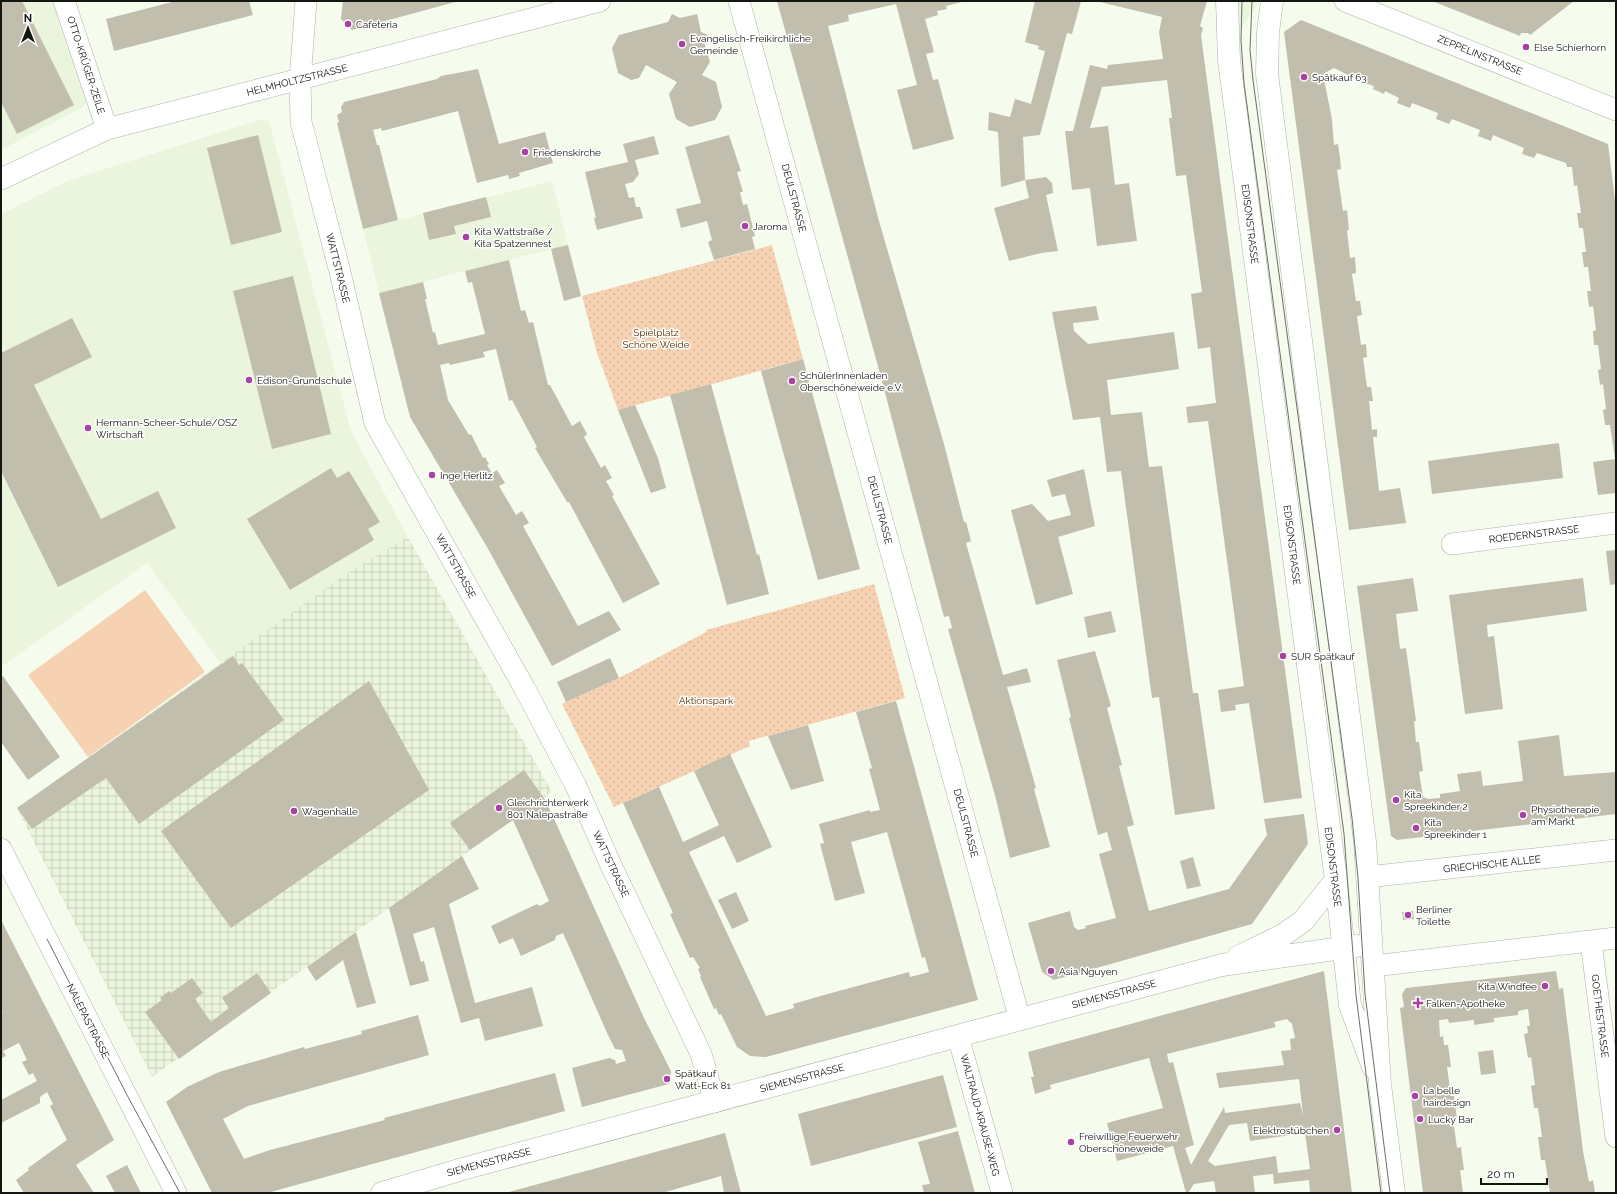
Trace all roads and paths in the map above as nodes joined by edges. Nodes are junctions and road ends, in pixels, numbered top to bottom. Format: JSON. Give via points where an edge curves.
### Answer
{"nodes":[{"id":1,"x":64,"y":1,"type":"edge"},
{"id":2,"x":306,"y":1,"type":"edge"},
{"id":3,"x":600,"y":1,"type":"edge"},
{"id":4,"x":739,"y":1,"type":"edge"},
{"id":5,"x":1227,"y":1,"type":"edge"},
{"id":6,"x":1272,"y":1,"type":"edge"},
{"id":7,"x":1345,"y":1,"type":"edge"},
{"id":8,"x":300,"y":80,"type":"junction"},
{"id":9,"x":1616,"y":110,"type":"edge"},
{"id":10,"x":106,"y":129,"type":"junction"},
{"id":11,"x":1,"y":179,"type":"edge"},
{"id":12,"x":1616,"y":523,"type":"edge"},
{"id":13,"x":1452,"y":544,"type":"dead end"},
{"id":14,"x":1,"y":849,"type":"edge"},
{"id":15,"x":1616,"y":850,"type":"edge"},
{"id":16,"x":1367,"y":877,"type":"junction"},
{"id":17,"x":1336,"y":880,"type":"junction"},
{"id":18,"x":1616,"y":938,"type":"edge"},
{"id":19,"x":1591,"y":942,"type":"junction"},
{"id":20,"x":1371,"y":943,"type":"junction"},
{"id":21,"x":1343,"y":948,"type":"junction"},
{"id":22,"x":1222,"y":965,"type":"junction"},
{"id":23,"x":1373,"y":966,"type":"junction"},
{"id":24,"x":1020,"y":1020,"type":"junction"},
{"id":25,"x":958,"y":1036,"type":"junction"},
{"id":26,"x":1380,"y":1085,"type":"junction"},
{"id":27,"x":715,"y":1102,"type":"junction"},
{"id":28,"x":1616,"y":1137,"type":"edge"},
{"id":29,"x":176,"y":1193,"type":"edge"},
{"id":30,"x":382,"y":1193,"type":"edge"},
{"id":31,"x":1002,"y":1193,"type":"edge"},
{"id":32,"x":1394,"y":1193,"type":"edge"}],
"edges":[{"from":1,"to":10,"type":"street","name":"OTTO-KRÜGER-ZEILE"},
{"from":2,"to":8,"type":"street","name":"WATTSTRASSE"},
{"from":3,"to":8,"type":"street","name":"HELMHOLTZSTRASSE"},
{"from":4,"to":24,"type":"street","name":"DEULSTRASSE"},
{"from":5,"to":17,"type":"main road","name":"EDISONSTRASSE","via":[[1229,60]]},
{"from":6,"to":16,"type":"main road","name":"EDISONSTRASSE","via":[[1267,74],[1365,842]]},
{"from":7,"to":9,"type":"street","name":"ZEPPELINSTRASSE"},
{"from":8,"to":10,"type":"street","name":"HELMHOLTZSTRASSE"},
{"from":8,"to":27,"type":"street","name":"WATTSTRASSE","via":[[301,122],[340,272],[375,423],[521,682],[576,786],[701,1054]]},
{"from":10,"to":11,"type":"street","name":"HELMHOLTZSTRASSE"},
{"from":12,"to":13,"type":"street","name":"ROEDERNSTRASSE"},
{"from":14,"to":29,"type":"street","name":"NALEPASTRASSE"},
{"from":15,"to":16,"type":"street","name":"GRIECHISCHE ALLEE"},
{"from":16,"to":17,"type":"main road"},
{"from":16,"to":20,"type":"main road","name":"EDISONSTRASSE"},
{"from":17,"to":21,"type":"main road","name":"EDISONSTRASSE"},
{"from":17,"to":22,"type":"main road","name":"SIEMENSSTRASSE","via":[[1309,914],[1292,929]]},
{"from":18,"to":19,"type":"street"},
{"from":19,"to":23,"type":"street"},
{"from":19,"to":28,"type":"street","name":"GOETHESTRASSE"},
{"from":20,"to":21,"type":"main road","name":"SIEMENSSTRASSE"},
{"from":20,"to":23,"type":"main road","name":"EDISONSTRASSE"},
{"from":21,"to":22,"type":"main road","name":"SIEMENSSTRASSE"},
{"from":21,"to":23,"type":"main road"},
{"from":21,"to":26,"type":"main road","name":"EDISONSTRASSE","via":[[1350,1006]]},
{"from":22,"to":24,"type":"main road","name":"SIEMENSSTRASSE"},
{"from":23,"to":26,"type":"main road","name":"EDISONSTRASSE"},
{"from":24,"to":25,"type":"main road","name":"SIEMENSSTRASSE"},
{"from":25,"to":27,"type":"main road","name":"SIEMENSSTRASSE"},
{"from":25,"to":31,"type":"street","name":"WALTRAUD-KRAUSE-WEG"},
{"from":26,"to":32,"type":"main road","name":"EDISONSTRASSE"},
{"from":27,"to":30,"type":"main road","name":"SIEMENSSTRASSE"}]}
